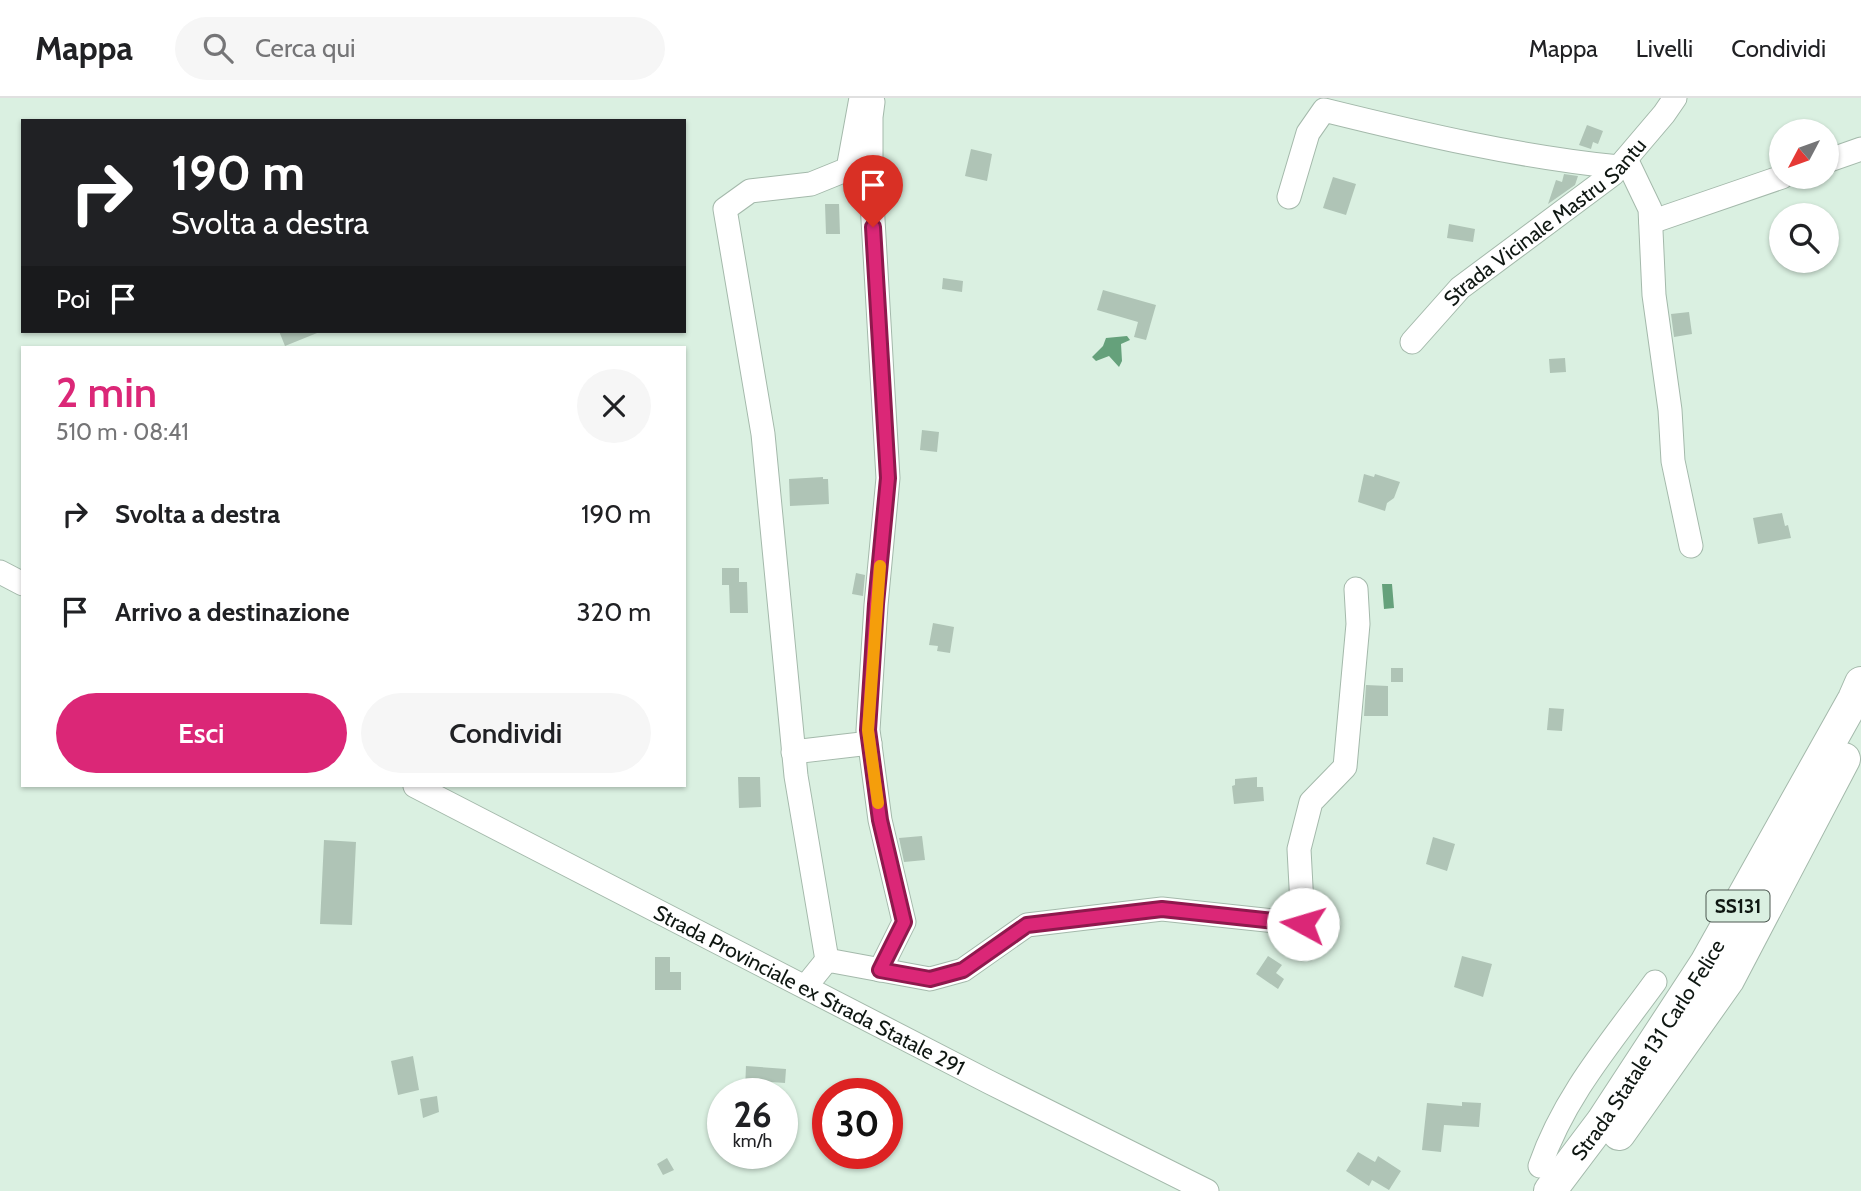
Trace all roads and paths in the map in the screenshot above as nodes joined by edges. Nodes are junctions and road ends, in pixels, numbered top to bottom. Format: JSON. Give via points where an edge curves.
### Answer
{"nodes":[{"id":1,"x":861,"y":98,"type":"edge"},
{"id":2,"x":874,"y":98,"type":"edge"},
{"id":3,"x":1675,"y":98,"type":"edge"},
{"id":4,"x":1861,"y":149,"type":"edge"},
{"id":5,"x":1839,"y":157,"type":"edge"},
{"id":6,"x":1622,"y":163,"type":"junction"},
{"id":7,"x":1769,"y":181,"type":"edge"},
{"id":8,"x":1289,"y":197,"type":"dead end"},
{"id":9,"x":1651,"y":222,"type":"junction"},
{"id":10,"x":1412,"y":342,"type":"dead end"},
{"id":11,"x":1691,"y":545,"type":"dead end"},
{"id":12,"x":0,"y":572,"type":"edge"},
{"id":13,"x":21,"y":583,"type":"edge"},
{"id":14,"x":1356,"y":589,"type":"dead end"},
{"id":15,"x":1861,"y":683,"type":"edge"},
{"id":16,"x":1861,"y":728,"type":"edge"},
{"id":17,"x":870,"y":743,"type":"junction"},
{"id":18,"x":793,"y":752,"type":"junction"},
{"id":19,"x":417,"y":787,"type":"edge"},
{"id":20,"x":827,"y":960,"type":"junction"},
{"id":21,"x":880,"y":970,"type":"junction"},
{"id":22,"x":1655,"y":982,"type":"dead end"},
{"id":23,"x":806,"y":986,"type":"junction"},
{"id":24,"x":1610,"y":1128,"type":"junction"},
{"id":25,"x":1545,"y":1178,"type":"edge"},
{"id":26,"x":1207,"y":1191,"type":"edge"},
{"id":27,"x":1576,"y":1191,"type":"edge"}],
"edges":[{"from":1,"to":18,"type":"street","via":[[848,169],[811,184],[750,191],[725,209],[763,434]]},
{"from":2,"to":17,"type":"street","via":[[871,185],[888,478]]},
{"from":3,"to":6,"type":"street","name":"Strada Vicinale Mastru Santu"},
{"from":4,"to":5,"type":"street"},
{"from":6,"to":8,"type":"street","via":[[1578,163],[1324,110],[1308,133]]},
{"from":6,"to":9,"type":"street","via":[[1650,209]]},
{"from":6,"to":10,"type":"street","name":"Strada Vicinale Mastru Santu","via":[[1460,288]]},
{"from":7,"to":9,"type":"street"},
{"from":9,"to":11,"type":"street","via":[[1654,295],[1673,461]]},
{"from":12,"to":13,"type":"street"},
{"from":14,"to":21,"type":"street","via":[[1358,624],[1345,766],[1311,802],[1299,849],[1303,924],[1162,909],[1027,925],[963,970],[930,979]]},
{"from":15,"to":24,"type":"highway","name":"Strada Statale 131 Carlo Felice","number":"SS131"},
{"from":16,"to":24,"type":"highway","name":"Strada Statale 131 Carlo Felice","number":"SS131","via":[[1728,980]]},
{"from":17,"to":18,"type":"street"},
{"from":17,"to":21,"type":"street","via":[[880,820],[904,922]]},
{"from":18,"to":20,"type":"street"},
{"from":19,"to":23,"type":"street","name":"Strada Provinciale ex Strada Statale 291"},
{"from":20,"to":21,"type":"street"},
{"from":20,"to":23,"type":"street"},
{"from":22,"to":25,"type":"street","via":[[1580,1085],[1551,1134]]},
{"from":23,"to":26,"type":"street","name":"Strada Provinciale ex Strada Statale 291"},
{"from":24,"to":25,"type":"highway","name":"Strada Statale 131 Carlo Felice","number":"SS131"},
{"from":24,"to":27,"type":"highway","name":"Strada Statale 131 Carlo Felice","number":"SS131"}]}
